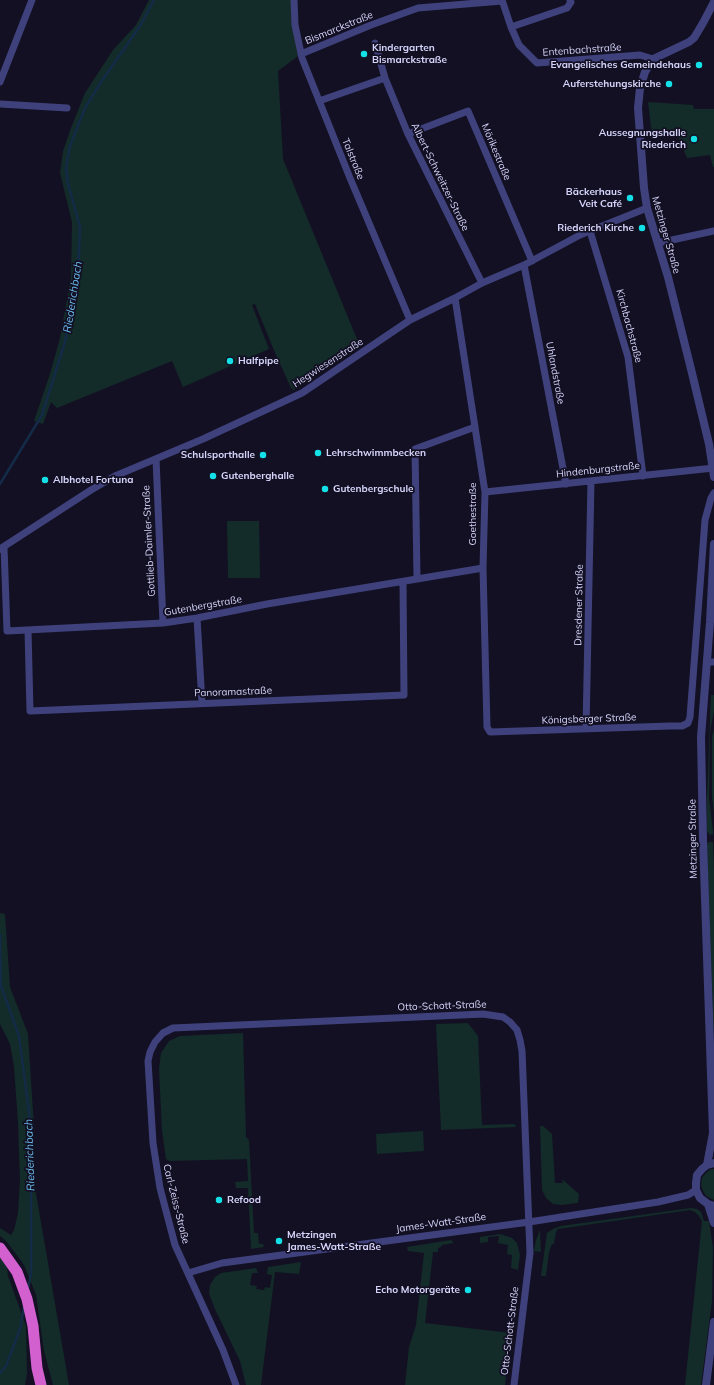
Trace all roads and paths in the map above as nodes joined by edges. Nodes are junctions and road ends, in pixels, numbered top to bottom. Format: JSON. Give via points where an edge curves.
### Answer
{"nodes":[{"id":1,"x":32,"y":0,"type":"edge"},
{"id":2,"x":294,"y":0,"type":"edge"},
{"id":3,"x":502,"y":0,"type":"edge"},
{"id":4,"x":570,"y":0,"type":"edge"},
{"id":5,"x":714,"y":2,"type":"edge"},
{"id":6,"x":511,"y":27,"type":"junction"},
{"id":7,"x":375,"y":43,"type":"dead end"},
{"id":8,"x":301,"y":54,"type":"junction"},
{"id":9,"x":653,"y":60,"type":"junction"},
{"id":10,"x":385,"y":78,"type":"junction"},
{"id":11,"x":0,"y":82,"type":"edge"},
{"id":12,"x":319,"y":101,"type":"junction"},
{"id":13,"x":0,"y":104,"type":"edge"},
{"id":14,"x":67,"y":108,"type":"dead end"},
{"id":15,"x":408,"y":134,"type":"junction"},
{"id":16,"x":647,"y":208,"type":"junction"},
{"id":17,"x":590,"y":231,"type":"junction"},
{"id":18,"x":714,"y":231,"type":"edge"},
{"id":19,"x":658,"y":243,"type":"junction"},
{"id":20,"x":532,"y":261,"type":"junction"},
{"id":21,"x":524,"y":265,"type":"junction"},
{"id":22,"x":482,"y":283,"type":"junction"},
{"id":23,"x":455,"y":298,"type":"junction"},
{"id":24,"x":410,"y":320,"type":"junction"},
{"id":25,"x":475,"y":427,"type":"junction"},
{"id":26,"x":156,"y":458,"type":"junction"},
{"id":27,"x":714,"y":468,"type":"edge"},
{"id":28,"x":643,"y":476,"type":"junction"},
{"id":29,"x":714,"y":477,"type":"edge"},
{"id":30,"x":591,"y":481,"type":"junction"},
{"id":31,"x":566,"y":484,"type":"junction"},
{"id":32,"x":485,"y":492,"type":"junction"},
{"id":33,"x":714,"y":493,"type":"edge"},
{"id":34,"x":714,"y":544,"type":"edge"},
{"id":35,"x":2,"y":548,"type":"edge"},
{"id":36,"x":483,"y":568,"type":"junction"},
{"id":37,"x":417,"y":578,"type":"junction"},
{"id":38,"x":403,"y":582,"type":"junction"},
{"id":39,"x":197,"y":618,"type":"junction"},
{"id":40,"x":163,"y":623,"type":"junction"},
{"id":41,"x":28,"y":630,"type":"junction"},
{"id":42,"x":711,"y":662,"type":"edge"},
{"id":43,"x":202,"y":703,"type":"junction"},
{"id":44,"x":586,"y":729,"type":"junction"},
{"id":45,"x":490,"y":732,"type":"joint"},
{"id":46,"x":155,"y":1042,"type":"joint"},
{"id":47,"x":713,"y":1135,"type":"edge"},
{"id":48,"x":711,"y":1164,"type":"edge"},
{"id":49,"x":696,"y":1190,"type":"junction"},
{"id":50,"x":711,"y":1205,"type":"edge"},
{"id":51,"x":529,"y":1222,"type":"junction"},
{"id":52,"x":714,"y":1224,"type":"edge"},
{"id":53,"x":0,"y":1248,"type":"edge"},
{"id":54,"x":188,"y":1273,"type":"junction"},
{"id":55,"x":714,"y":1322,"type":"edge"},
{"id":56,"x":37,"y":1368,"type":"junction"},
{"id":57,"x":35,"y":1385,"type":"edge"},
{"id":58,"x":41,"y":1385,"type":"edge"},
{"id":59,"x":236,"y":1385,"type":"edge"},
{"id":60,"x":514,"y":1385,"type":"edge"},
{"id":61,"x":706,"y":1385,"type":"edge"}],
"edges":[{"from":1,"to":11,"type":"street"},
{"from":2,"to":8,"type":"street","name":"Talstraße","via":[[295,25]]},
{"from":3,"to":6,"type":"street","name":"Entenbachstraße"},
{"from":3,"to":8,"type":"street","name":"Bismarckstraße","via":[[418,8]]},
{"from":4,"to":6,"type":"street","via":[[567,8]]},
{"from":5,"to":9,"type":"street","via":[[694,38]]},
{"from":6,"to":9,"type":"street","name":"Entenbachstraße","via":[[519,45],[537,63],[640,55]]},
{"from":7,"to":10,"type":"street","name":"Albert-Schweitzer-Straße"},
{"from":8,"to":12,"type":"street","name":"Talstraße"},
{"from":9,"to":16,"type":"street","name":"Metzinger Straße","via":[[645,72],[638,108]]},
{"from":10,"to":12,"type":"street"},
{"from":10,"to":15,"type":"street","name":"Albert-Schweitzer-Straße"},
{"from":12,"to":24,"type":"street","name":"Talstraße"},
{"from":13,"to":14,"type":"street"},
{"from":15,"to":20,"type":"street","name":"Mörikestraße","via":[[468,111]]},
{"from":15,"to":22,"type":"street","name":"Albert-Schweitzer-Straße"},
{"from":16,"to":17,"type":"street","name":"Hegwiesenstraße"},
{"from":16,"to":19,"type":"street","name":"Metzinger Straße"},
{"from":17,"to":20,"type":"street","name":"Hegwiesenstraße"},
{"from":17,"to":28,"type":"street","name":"Kirchbachstraße","via":[[628,357]]},
{"from":18,"to":19,"type":"street"},
{"from":19,"to":27,"type":"street","name":"Metzinger Straße"},
{"from":20,"to":21,"type":"street","name":"Hegwiesenstraße"},
{"from":21,"to":22,"type":"street","name":"Hegwiesenstraße"},
{"from":21,"to":31,"type":"street","name":"Uhlandstraße"},
{"from":22,"to":23,"type":"street","name":"Hegwiesenstraße"},
{"from":23,"to":24,"type":"street","name":"Hegwiesenstraße"},
{"from":23,"to":25,"type":"street","name":"Goethestraße"},
{"from":24,"to":26,"type":"street","name":"Hegwiesenstraße","via":[[302,393]]},
{"from":25,"to":32,"type":"street","name":"Goethestraße"},
{"from":25,"to":37,"type":"street","via":[[415,449]]},
{"from":26,"to":35,"type":"street","name":"Hegwiesenstraße","via":[[108,479]]},
{"from":26,"to":40,"type":"street","name":"Gottlieb-Daimler-Straße"},
{"from":27,"to":28,"type":"street","name":"Hindenburgstraße"},
{"from":27,"to":29,"type":"street","name":"Metzinger Straße"},
{"from":28,"to":30,"type":"street","name":"Hindenburgstraße"},
{"from":30,"to":31,"type":"street","name":"Hindenburgstraße"},
{"from":30,"to":44,"type":"street","name":"Dresdener Straße"},
{"from":31,"to":32,"type":"street","name":"Hindenburgstraße"},
{"from":32,"to":36,"type":"street","name":"Goethestraße"},
{"from":33,"to":44,"type":"street","name":"Königsberger Straße","via":[[705,520],[688,723],[682,726]]},
{"from":34,"to":42,"type":"street","name":"Metzinger Straße"},
{"from":35,"to":41,"type":"street","name":"Gutenbergstraße","via":[[7,631]]},
{"from":36,"to":37,"type":"street","name":"Gutenbergstraße"},
{"from":36,"to":45,"type":"street","name":"Goethestraße","via":[[487,727]]},
{"from":37,"to":38,"type":"street","name":"Gutenbergstraße"},
{"from":38,"to":39,"type":"street","name":"Gutenbergstraße"},
{"from":38,"to":43,"type":"street","name":"Panoramastraße","via":[[404,695]]},
{"from":39,"to":40,"type":"street","name":"Gutenbergstraße"},
{"from":39,"to":43,"type":"street"},
{"from":40,"to":41,"type":"street","name":"Gutenbergstraße"},
{"from":41,"to":43,"type":"street","name":"Panoramastraße","via":[[30,711]]},
{"from":42,"to":47,"type":"street","name":"Metzinger Straße","via":[[701,737]]},
{"from":44,"to":45,"type":"street","name":"Königsberger Straße"},
{"from":46,"to":51,"type":"street","name":"Otto-Schott-Straße","via":[[163,1033],[173,1028],[483,1014],[503,1017],[517,1030],[522,1051]]},
{"from":46,"to":54,"type":"street","name":"Carl-Zeiss-Straße","via":[[148,1061],[156,1166],[175,1245]]},
{"from":47,"to":48,"type":"street","name":"Metzinger Straße"},
{"from":48,"to":49,"type":"street","via":[[698,1175]]},
{"from":49,"to":50,"type":"street","via":[[700,1198]]},
{"from":49,"to":51,"type":"street","name":"James-Watt-Straße","via":[[688,1195],[658,1202]]},
{"from":50,"to":52,"type":"street"},
{"from":51,"to":54,"type":"street","name":"James-Watt-Straße","via":[[222,1264]]},
{"from":51,"to":60,"type":"street","name":"Otto-Schott-Straße","via":[[530,1253]]},
{"from":53,"to":56,"type":"highway","via":[[16,1272],[27,1299],[34,1326]]},
{"from":54,"to":59,"type":"street","name":"Carl-Zeiss-Straße"},
{"from":55,"to":61,"type":"street"},
{"from":56,"to":57,"type":"highway"},
{"from":56,"to":58,"type":"highway"}]}
